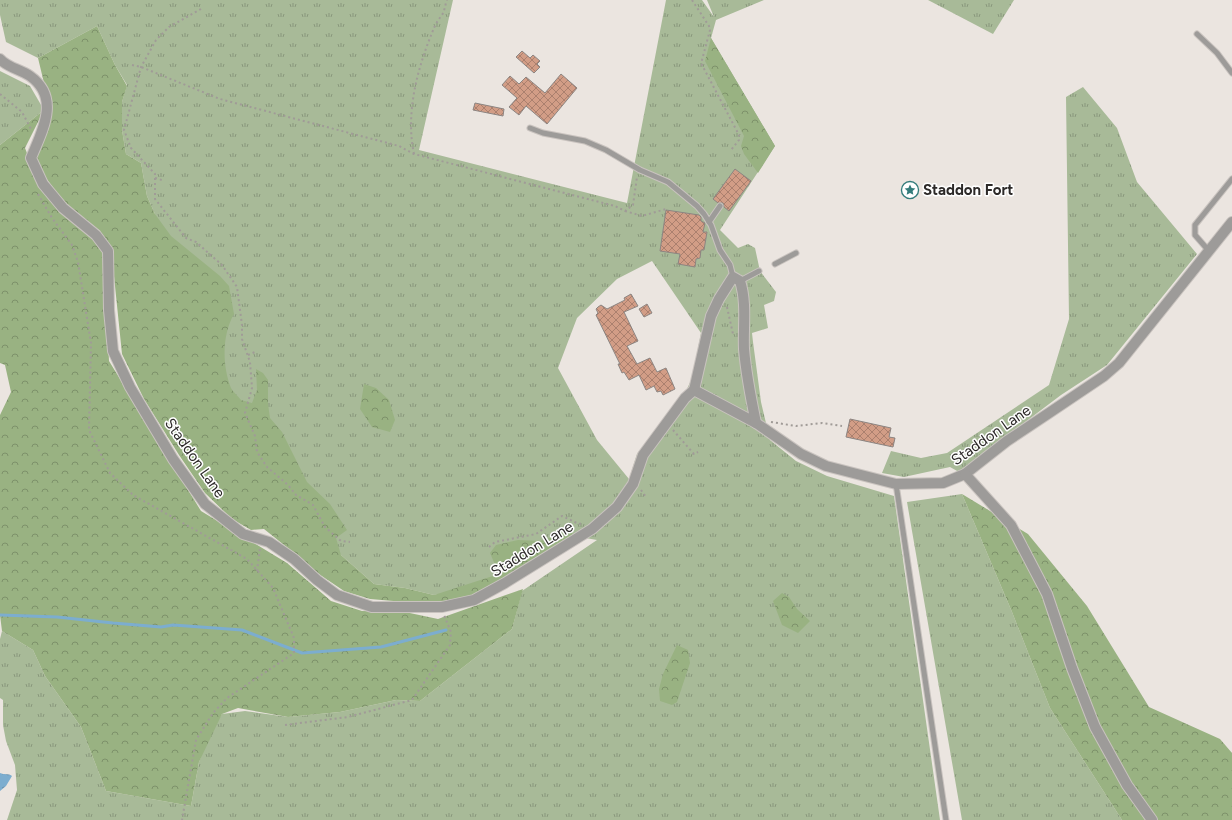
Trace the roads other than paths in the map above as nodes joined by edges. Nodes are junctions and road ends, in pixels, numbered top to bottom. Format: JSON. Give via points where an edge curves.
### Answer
{"nodes":[{"id":1,"x":1197,"y":34,"type":"dead end"},
{"id":2,"x":0,"y":59,"type":"edge"},
{"id":3,"x":1232,"y":73,"type":"edge"},
{"id":4,"x":530,"y":128,"type":"dead end"},
{"id":5,"x":1232,"y":179,"type":"edge"},
{"id":6,"x":720,"y":206,"type":"dead end"},
{"id":7,"x":709,"y":222,"type":"junction"},
{"id":8,"x":1232,"y":222,"type":"edge"},
{"id":9,"x":1209,"y":251,"type":"junction"},
{"id":10,"x":796,"y":253,"type":"dead end"},
{"id":11,"x":775,"y":264,"type":"dead end"},
{"id":12,"x":760,"y":271,"type":"dead end"},
{"id":13,"x":736,"y":279,"type":"junction"},
{"id":14,"x":694,"y":390,"type":"junction"},
{"id":15,"x":758,"y":425,"type":"junction"},
{"id":16,"x":965,"y":474,"type":"junction"},
{"id":17,"x":896,"y":484,"type":"junction"},
{"id":18,"x":946,"y":820,"type":"edge"},
{"id":19,"x":1152,"y":820,"type":"edge"}],
"edges":[{"from":1,"to":3,"type":"lane","via":[[1217,53]]},
{"from":2,"to":14,"type":"street","name":"Staddon Lane","via":[[4,64],[30,76],[44,91],[48,110],[31,158],[43,184],[63,208],[96,235],[108,251],[113,351],[130,386],[173,459],[206,504],[243,534],[269,542],[294,559],[337,595],[372,607],[440,607],[474,600],[536,565],[592,530],[617,507],[633,484],[642,455],[685,398]]},
{"from":4,"to":7,"type":"lane","via":[[585,141],[668,182],[697,206]]},
{"from":5,"to":9,"type":"lane","via":[[1195,225],[1195,235]]},
{"from":6,"to":7,"type":"lane"},
{"from":7,"to":13,"type":"lane","via":[[718,247],[730,264]]},
{"from":8,"to":9,"type":"street","name":"Staddon Lane"},
{"from":9,"to":16,"type":"street","name":"Staddon Lane","via":[[1119,363],[1104,376],[1006,441]]},
{"from":10,"to":11,"type":"lane"},
{"from":12,"to":13,"type":"lane"},
{"from":13,"to":14,"type":"street","via":[[719,299],[711,316]]},
{"from":13,"to":15,"type":"street","via":[[744,293],[744,348],[748,388]]},
{"from":14,"to":15,"type":"street","name":"Staddon Lane"},
{"from":15,"to":17,"type":"street","name":"Staddon Lane","via":[[801,454],[826,466]]},
{"from":16,"to":17,"type":"street","name":"Staddon Lane","via":[[943,483]]},
{"from":16,"to":19,"type":"street","via":[[1011,525],[1047,594],[1095,727],[1127,785]]},
{"from":17,"to":18,"type":"lane"}]}
